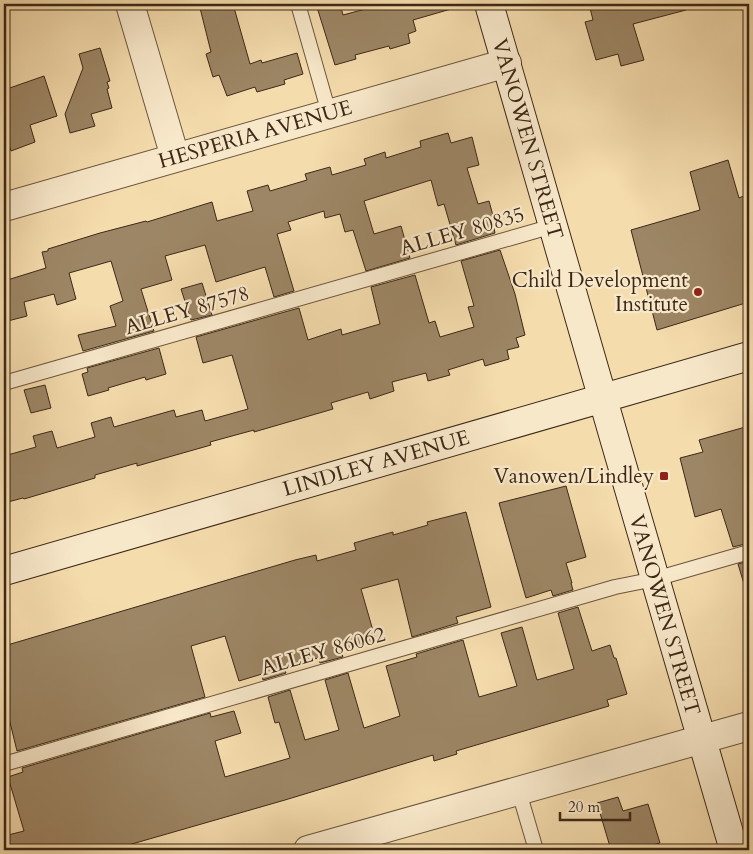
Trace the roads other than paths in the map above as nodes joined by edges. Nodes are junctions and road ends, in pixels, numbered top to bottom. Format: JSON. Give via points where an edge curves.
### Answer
{"nodes":[{"id":1,"x":130,"y":4,"type":"edge"},
{"id":2,"x":298,"y":4,"type":"edge"},
{"id":3,"x":489,"y":4,"type":"edge"},
{"id":4,"x":507,"y":63,"type":"junction"},
{"id":5,"x":329,"y":113,"type":"junction"},
{"id":6,"x":175,"y":157,"type":"junction"},
{"id":7,"x":4,"y":207,"type":"edge"},
{"id":8,"x":553,"y":226,"type":"junction"},
{"id":9,"x":381,"y":275,"type":"joint"},
{"id":10,"x":749,"y":356,"type":"edge"},
{"id":11,"x":4,"y":384,"type":"edge"},
{"id":12,"x":604,"y":398,"type":"junction"},
{"id":13,"x":749,"y":552,"type":"edge"},
{"id":14,"x":4,"y":572,"type":"edge"},
{"id":15,"x":655,"y":579,"type":"junction"},
{"id":16,"x":749,"y":726,"type":"edge"},
{"id":17,"x":702,"y":739,"type":"junction"},
{"id":18,"x":4,"y":764,"type":"edge"},
{"id":19,"x":519,"y":792,"type":"junction"},
{"id":20,"x":340,"y":846,"type":"edge"},
{"id":21,"x":308,"y":850,"type":"edge"},
{"id":22,"x":536,"y":850,"type":"edge"},
{"id":23,"x":734,"y":850,"type":"edge"}],
"edges":[{"from":1,"to":6,"type":"main road"},
{"from":2,"to":5,"type":"lane"},
{"from":3,"to":4,"type":"main road","name":"VANOWEN STREET"},
{"from":4,"to":5,"type":"main road","name":"HESPERIA AVENUE"},
{"from":4,"to":8,"type":"main road","name":"VANOWEN STREET"},
{"from":5,"to":6,"type":"main road","name":"HESPERIA AVENUE"},
{"from":6,"to":7,"type":"main road","name":"HESPERIA AVENUE"},
{"from":8,"to":9,"type":"lane","name":"ALLEY 80835"},
{"from":8,"to":12,"type":"main road","name":"VANOWEN STREET"},
{"from":9,"to":11,"type":"lane","name":"ALLEY 87578"},
{"from":10,"to":12,"type":"main road","name":"LINDLEY AVENUE"},
{"from":12,"to":14,"type":"main road","name":"LINDLEY AVENUE"},
{"from":12,"to":15,"type":"main road","name":"VANOWEN STREET"},
{"from":13,"to":15,"type":"lane","name":"ALLEY 86062"},
{"from":15,"to":17,"type":"main road","name":"VANOWEN STREET"},
{"from":15,"to":18,"type":"lane","name":"ALLEY 86062","via":[[615,587]]},
{"from":16,"to":17,"type":"main road"},
{"from":17,"to":19,"type":"main road"},
{"from":17,"to":23,"type":"main road","name":"VANOWEN STREET"},
{"from":19,"to":20,"type":"main road"},
{"from":19,"to":22,"type":"lane"},
{"from":20,"to":21,"type":"main road"}]}
